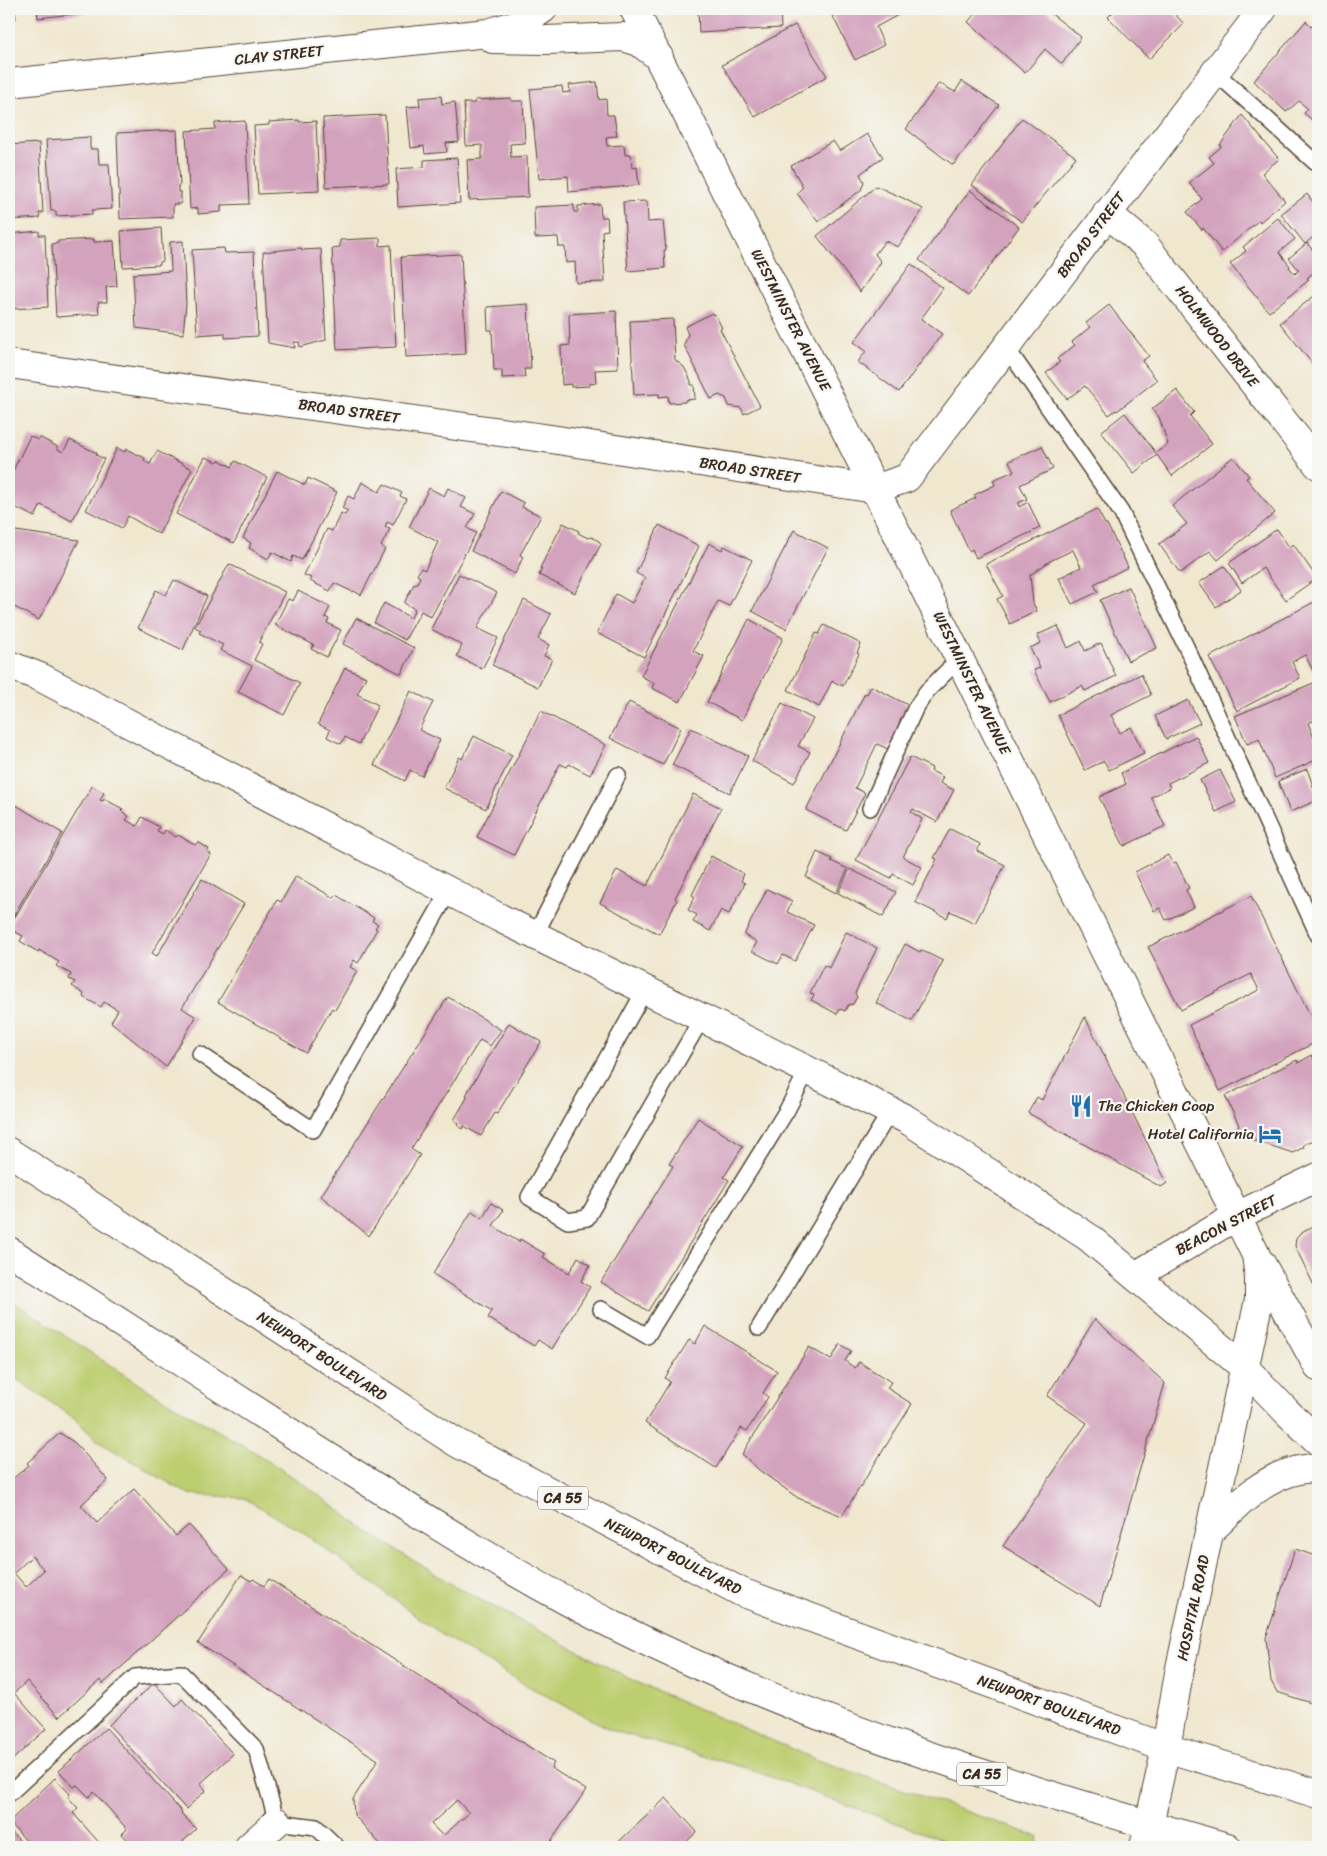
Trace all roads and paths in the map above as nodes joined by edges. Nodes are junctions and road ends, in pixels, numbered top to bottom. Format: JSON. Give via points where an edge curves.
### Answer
{"nodes":[{"id":1,"x":543,"y":9,"type":"edge"},
{"id":2,"x":634,"y":9,"type":"edge"},
{"id":3,"x":1263,"y":9,"type":"edge"},
{"id":4,"x":459,"y":36,"type":"junction"},
{"id":5,"x":660,"y":58,"type":"junction"},
{"id":6,"x":1215,"y":72,"type":"junction"},
{"id":7,"x":9,"y":83,"type":"edge"},
{"id":8,"x":1318,"y":165,"type":"edge"},
{"id":9,"x":1107,"y":213,"type":"junction"},
{"id":10,"x":1006,"y":347,"type":"junction"},
{"id":11,"x":9,"y":364,"type":"edge"},
{"id":12,"x":1318,"y":465,"type":"edge"},
{"id":13,"x":876,"y":489,"type":"junction"},
{"id":14,"x":960,"y":658,"type":"junction"},
{"id":15,"x":9,"y":665,"type":"edge"},
{"id":16,"x":618,"y":775,"type":"dead end"},
{"id":17,"x":870,"y":808,"type":"dead end"},
{"id":18,"x":449,"y":891,"type":"junction"},
{"id":19,"x":535,"y":935,"type":"junction"},
{"id":20,"x":1318,"y":935,"type":"edge"},
{"id":21,"x":646,"y":990,"type":"junction"},
{"id":22,"x":702,"y":1018,"type":"junction"},
{"id":23,"x":200,"y":1054,"type":"dead end"},
{"id":24,"x":807,"y":1070,"type":"junction"},
{"id":25,"x":890,"y":1112,"type":"junction"},
{"id":26,"x":9,"y":1152,"type":"edge"},
{"id":27,"x":1318,"y":1177,"type":"edge"},
{"id":28,"x":1237,"y":1216,"type":"junction"},
{"id":29,"x":9,"y":1250,"type":"edge"},
{"id":30,"x":1256,"y":1255,"type":"junction"},
{"id":31,"x":1135,"y":1276,"type":"junction"},
{"id":32,"x":601,"y":1309,"type":"dead end"},
{"id":33,"x":758,"y":1328,"type":"dead end"},
{"id":34,"x":1318,"y":1367,"type":"edge"},
{"id":35,"x":1245,"y":1368,"type":"junction"},
{"id":36,"x":1318,"y":1440,"type":"edge"},
{"id":37,"x":1318,"y":1469,"type":"edge"},
{"id":38,"x":1210,"y":1531,"type":"junction"},
{"id":39,"x":1166,"y":1748,"type":"junction"},
{"id":40,"x":9,"y":1794,"type":"edge"},
{"id":41,"x":1318,"y":1794,"type":"edge"},
{"id":42,"x":277,"y":1822,"type":"junction"},
{"id":43,"x":1147,"y":1836,"type":"edge"},
{"id":44,"x":249,"y":1847,"type":"edge"},
{"id":45,"x":337,"y":1847,"type":"edge"},
{"id":46,"x":1227,"y":1847,"type":"edge"}],
"edges":[{"from":1,"to":4,"type":"main road","name":"CLAY STREET","via":[[524,22],[488,33]]},
{"from":2,"to":5,"type":"main road","name":"WESTMINSTER AVENUE"},
{"from":3,"to":6,"type":"main road","name":"BROAD STREET"},
{"from":4,"to":5,"type":"main road","via":[[546,40],[623,38],[640,42]]},
{"from":4,"to":7,"type":"main road","name":"CLAY STREET"},
{"from":5,"to":13,"type":"main road","name":"WESTMINSTER AVENUE"},
{"from":6,"to":8,"type":"lane"},
{"from":6,"to":9,"type":"main road","name":"BROAD STREET"},
{"from":9,"to":10,"type":"main road","name":"BROAD STREET"},
{"from":9,"to":12,"type":"main road","name":"HOLMWOOD DRIVE","via":[[1145,245]]},
{"from":10,"to":13,"type":"main road","name":"BROAD STREET","via":[[907,478]]},
{"from":10,"to":20,"type":"lane","via":[[1120,512],[1194,664]]},
{"from":11,"to":13,"type":"main road","name":"BROAD STREET","via":[[561,440]]},
{"from":13,"to":14,"type":"main road","name":"WESTMINSTER AVENUE"},
{"from":14,"to":17,"type":"lane","via":[[927,691],[915,709]]},
{"from":14,"to":28,"type":"main road","name":"WESTMINSTER AVENUE"},
{"from":15,"to":18,"type":"main road","via":[[40,677]]},
{"from":16,"to":19,"type":"lane"},
{"from":18,"to":19,"type":"main road"},
{"from":18,"to":23,"type":"lane","via":[[313,1130]]},
{"from":19,"to":21,"type":"main road"},
{"from":21,"to":22,"type":"main road"},
{"from":21,"to":22,"type":"lane","via":[[529,1197],[568,1221],[588,1218]]},
{"from":22,"to":24,"type":"main road"},
{"from":24,"to":25,"type":"main road"},
{"from":24,"to":32,"type":"lane","via":[[787,1110],[647,1336]]},
{"from":25,"to":31,"type":"main road","via":[[906,1119],[1088,1237]]},
{"from":25,"to":33,"type":"lane"},
{"from":26,"to":39,"type":"main road","name":"NEWPORT BOULEVARD","number":"CA 55","via":[[457,1443],[741,1592]]},
{"from":27,"to":28,"type":"main road","name":"BEACON STREET"},
{"from":28,"to":30,"type":"main road","name":"WESTMINSTER AVENUE"},
{"from":28,"to":31,"type":"main road","name":"BEACON STREET"},
{"from":29,"to":43,"type":"main road","number":"CA 55","via":[[439,1527],[618,1627],[759,1693],[911,1751],[1077,1804]]},
{"from":30,"to":34,"type":"main road"},
{"from":30,"to":35,"type":"main road","name":"WESTMINSTER AVENUE","via":[[1259,1300]]},
{"from":31,"to":35,"type":"main road"},
{"from":35,"to":36,"type":"main road"},
{"from":35,"to":38,"type":"main road","name":"HOSPITAL ROAD"},
{"from":37,"to":38,"type":"main road","via":[[1288,1472],[1264,1483]]},
{"from":38,"to":39,"type":"main road","name":"HOSPITAL ROAD"},
{"from":39,"to":41,"type":"main road","name":"NEWPORT BOULEVARD","number":"CA 55"},
{"from":39,"to":43,"type":"main road","name":"HOSPITAL ROAD"},
{"from":40,"to":42,"type":"lane","via":[[135,1677],[181,1673],[256,1749]]},
{"from":42,"to":44,"type":"main road"},
{"from":42,"to":45,"type":"lane","via":[[316,1827]]},
{"from":43,"to":46,"type":"main road","number":"CA 55"}]}
